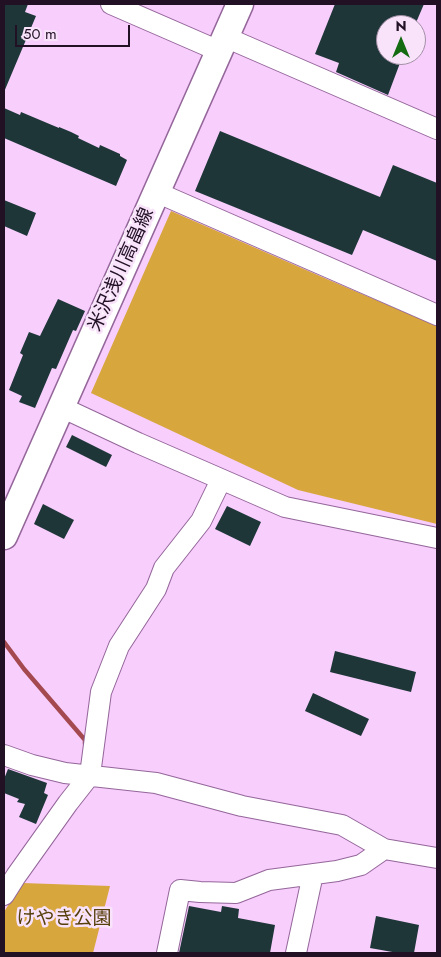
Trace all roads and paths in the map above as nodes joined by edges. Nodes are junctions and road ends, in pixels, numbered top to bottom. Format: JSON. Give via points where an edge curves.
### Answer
{"nodes":[{"id":1,"x":111,"y":4,"type":"edge"},
{"id":2,"x":240,"y":4,"type":"edge"},
{"id":3,"x":222,"y":44,"type":"junction"},
{"id":4,"x":437,"y":129,"type":"edge"},
{"id":5,"x":156,"y":192,"type":"junction"},
{"id":6,"x":437,"y":315,"type":"edge"},
{"id":7,"x":61,"y":407,"type":"junction"},
{"id":8,"x":220,"y":480,"type":"junction"},
{"id":9,"x":4,"y":536,"type":"edge"},
{"id":10,"x":437,"y":538,"type":"edge"},
{"id":11,"x":4,"y":755,"type":"edge"},
{"id":12,"x":80,"y":774,"type":"junction"},
{"id":13,"x":384,"y":850,"type":"junction"},
{"id":14,"x":437,"y":858,"type":"edge"},
{"id":15,"x":313,"y":874,"type":"junction"},
{"id":16,"x":4,"y":895,"type":"edge"},
{"id":17,"x":167,"y":953,"type":"edge"},
{"id":18,"x":296,"y":953,"type":"edge"}],
"edges":[{"from":1,"to":3,"type":"street"},
{"from":2,"to":3,"type":"main road","name":"米沢浅川高畠線"},
{"from":3,"to":4,"type":"street"},
{"from":3,"to":5,"type":"main road","name":"米沢浅川高畠線"},
{"from":5,"to":6,"type":"street"},
{"from":5,"to":7,"type":"main road","name":"米沢浅川高畠線"},
{"from":7,"to":8,"type":"street"},
{"from":7,"to":9,"type":"main road","name":"米沢浅川高畠線"},
{"from":8,"to":10,"type":"street","via":[[285,507]]},
{"from":8,"to":12,"type":"street","via":[[202,522],[164,568],[156,589],[119,646],[101,692]]},
{"from":11,"to":12,"type":"street","via":[[32,765]]},
{"from":12,"to":13,"type":"street","via":[[156,783],[242,806],[342,825]]},
{"from":12,"to":16,"type":"street","via":[[68,803]]},
{"from":13,"to":14,"type":"street"},
{"from":13,"to":15,"type":"street","via":[[361,866]]},
{"from":15,"to":17,"type":"street","via":[[269,880],[236,893],[180,890]]},
{"from":15,"to":18,"type":"street"}]}
